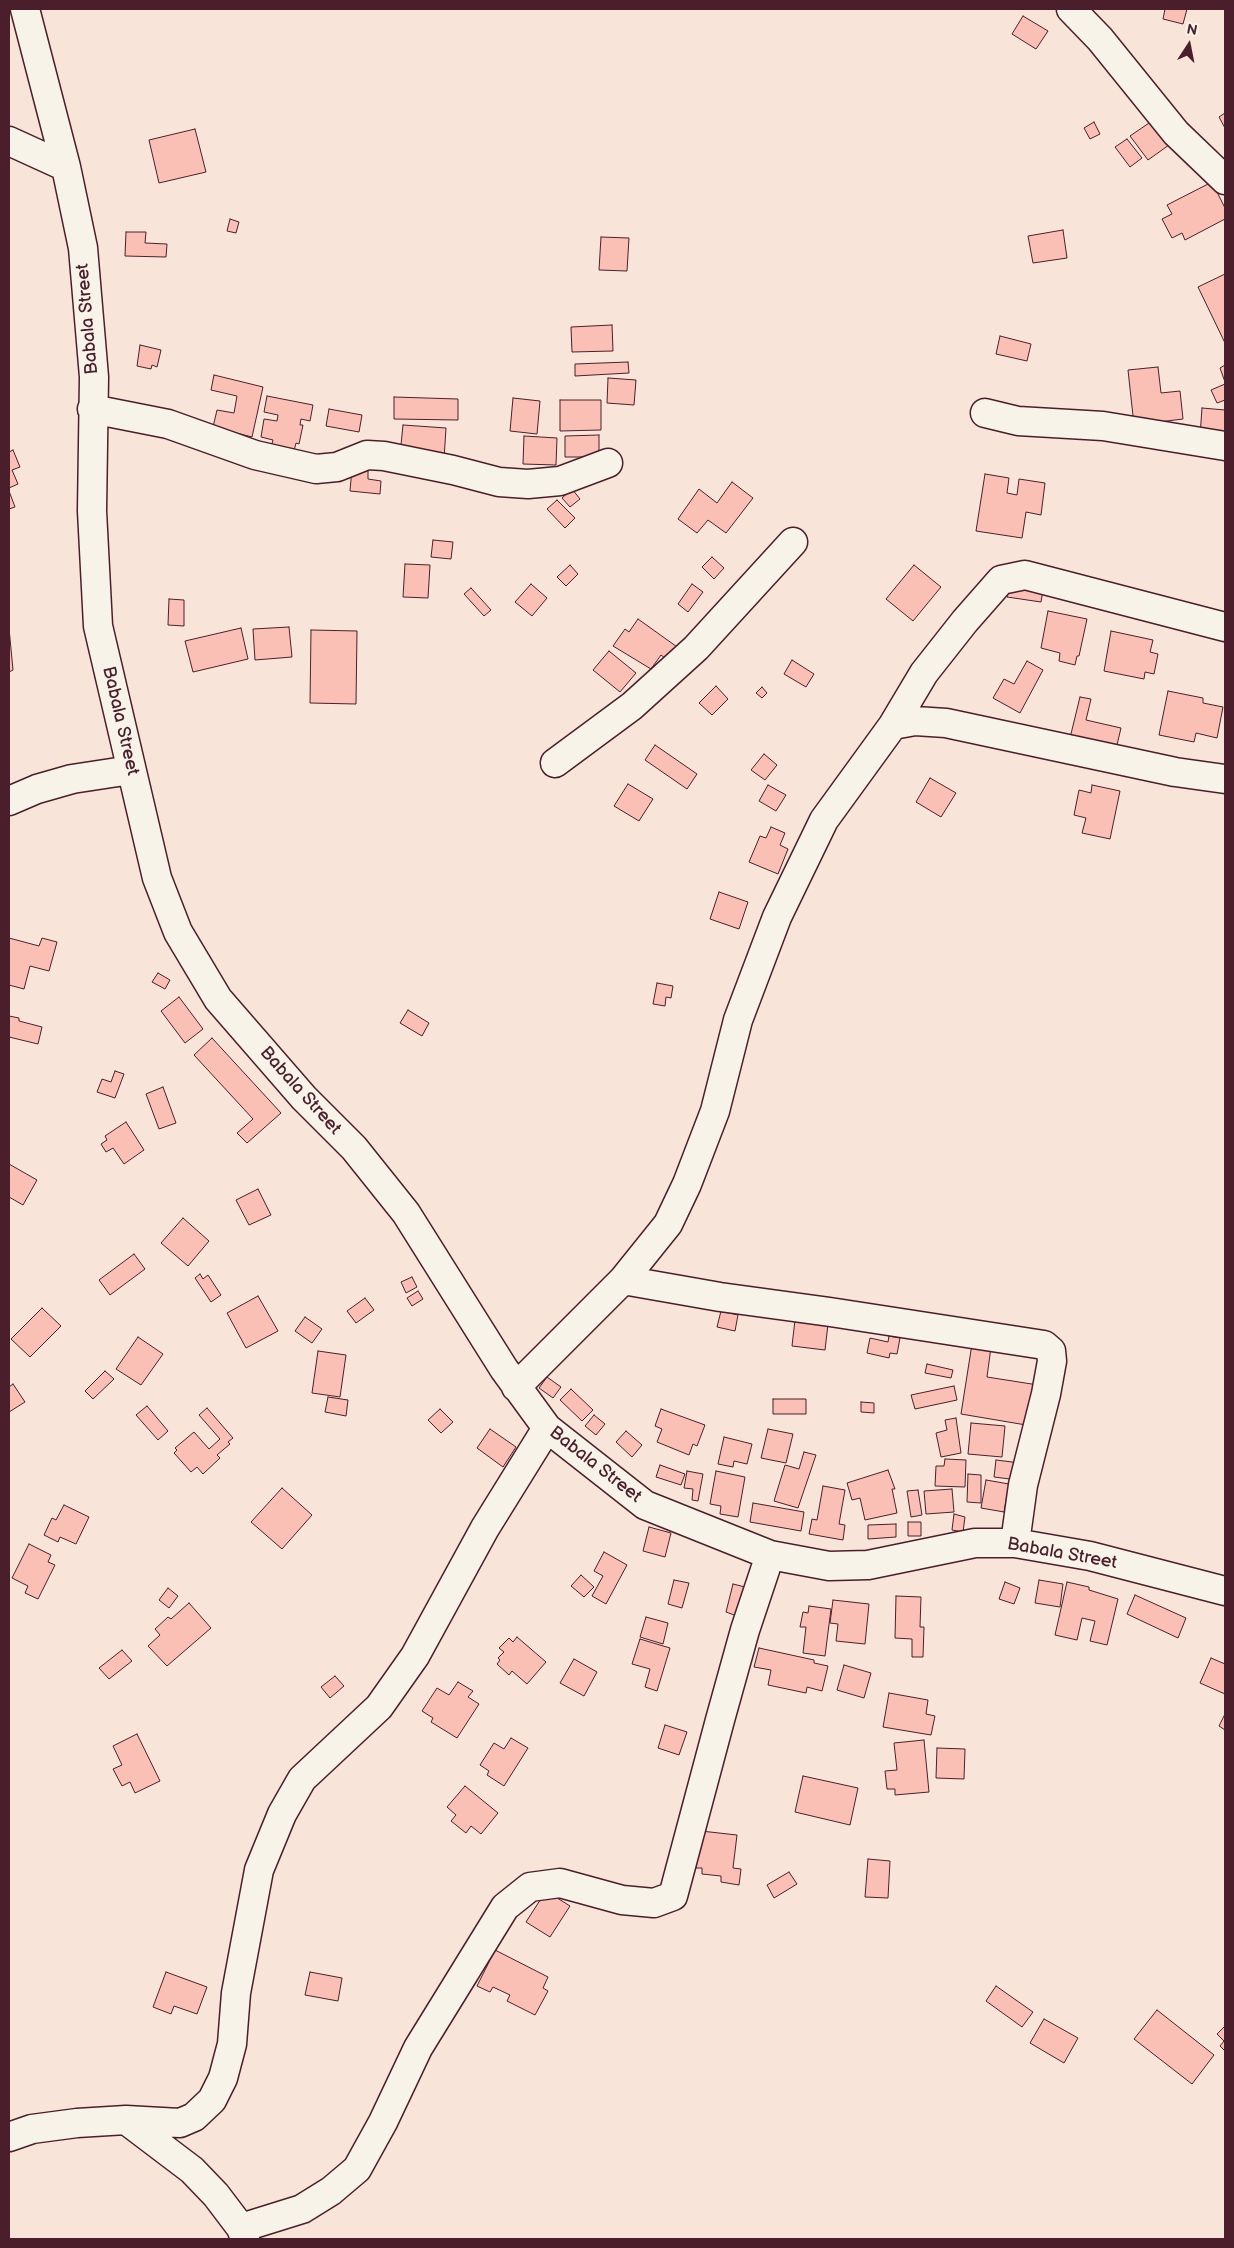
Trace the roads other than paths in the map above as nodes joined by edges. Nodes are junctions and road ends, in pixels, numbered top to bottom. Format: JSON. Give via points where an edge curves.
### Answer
{"nodes":[{"id":1,"x":25,"y":9,"type":"edge"},
{"id":2,"x":1071,"y":9,"type":"edge"},
{"id":3,"x":9,"y":141,"type":"edge"},
{"id":4,"x":66,"y":167,"type":"junction"},
{"id":5,"x":1225,"y":180,"type":"edge"},
{"id":6,"x":92,"y":409,"type":"junction"},
{"id":7,"x":985,"y":413,"type":"dead end"},
{"id":8,"x":1225,"y":446,"type":"edge"},
{"id":9,"x":608,"y":464,"type":"dead end"},
{"id":10,"x":793,"y":542,"type":"dead end"},
{"id":11,"x":1225,"y":627,"type":"edge"},
{"id":12,"x":892,"y":725,"type":"junction"},
{"id":13,"x":555,"y":764,"type":"dead end"},
{"id":14,"x":131,"y":770,"type":"junction"},
{"id":15,"x":1225,"y":779,"type":"edge"},
{"id":16,"x":9,"y":801,"type":"edge"},
{"id":17,"x":623,"y":1280,"type":"junction"},
{"id":18,"x":516,"y":1387,"type":"junction"},
{"id":19,"x":547,"y":1428,"type":"junction"},
{"id":20,"x":1015,"y":1543,"type":"junction"},
{"id":21,"x":770,"y":1555,"type":"junction"},
{"id":22,"x":1225,"y":1591,"type":"edge"},
{"id":23,"x":126,"y":2120,"type":"junction"},
{"id":24,"x":9,"y":2137,"type":"edge"},
{"id":25,"x":243,"y":2234,"type":"edge"}],
"edges":[{"from":1,"to":4,"type":"street","name":"Babala Street"},
{"from":2,"to":5,"type":"street","via":[[1105,45],[1176,134]]},
{"from":3,"to":4,"type":"street"},
{"from":4,"to":6,"type":"street","name":"Babala Street","via":[[83,248],[94,377]]},
{"from":6,"to":9,"type":"street","via":[[168,424],[255,455],[316,469],[337,467],[367,455],[384,456],[499,482],[528,484],[560,481]]},
{"from":6,"to":14,"type":"street","name":"Babala Street","via":[[92,512],[98,626]]},
{"from":7,"to":8,"type":"street","via":[[1018,421],[1103,426]]},
{"from":10,"to":13,"type":"street","via":[[696,648],[632,706]]},
{"from":11,"to":12,"type":"street","via":[[1025,575],[1001,580],[924,673]]},
{"from":12,"to":15,"type":"street","via":[[915,721],[946,723],[1175,772]]},
{"from":12,"to":17,"type":"street","via":[[824,820],[777,917],[738,1020],[715,1112],[686,1184],[668,1224]]},
{"from":14,"to":16,"type":"street","via":[[72,779]]},
{"from":14,"to":18,"type":"street","name":"Babala Street","via":[[157,878],[178,932],[218,999],[304,1098],[354,1148],[406,1213]]},
{"from":17,"to":18,"type":"street"},
{"from":17,"to":20,"type":"street","via":[[1044,1345],[1051,1351],[1052,1361],[1022,1485]]},
{"from":18,"to":19,"type":"street","name":"Babala Street"},
{"from":19,"to":21,"type":"street","name":"Babala Street","via":[[645,1505]]},
{"from":19,"to":23,"type":"street","via":[[485,1528],[415,1656],[379,1707],[302,1779],[282,1814],[260,1870],[236,1993],[232,2044],[223,2078],[212,2100],[194,2117],[180,2123]]},
{"from":20,"to":21,"type":"street","name":"Babala Street","via":[[974,1543],[868,1565],[829,1566]]},
{"from":20,"to":22,"type":"street","name":"Babala Street","via":[[1090,1556]]},
{"from":21,"to":25,"type":"street","via":[[725,1702],[672,1896],[654,1903],[622,1900],[560,1883],[530,1888],[505,1907],[418,2048],[357,2169],[302,2209]]},
{"from":23,"to":24,"type":"street","via":[[32,2129]]},
{"from":23,"to":25,"type":"street","via":[[192,2170],[216,2195]]}]}
